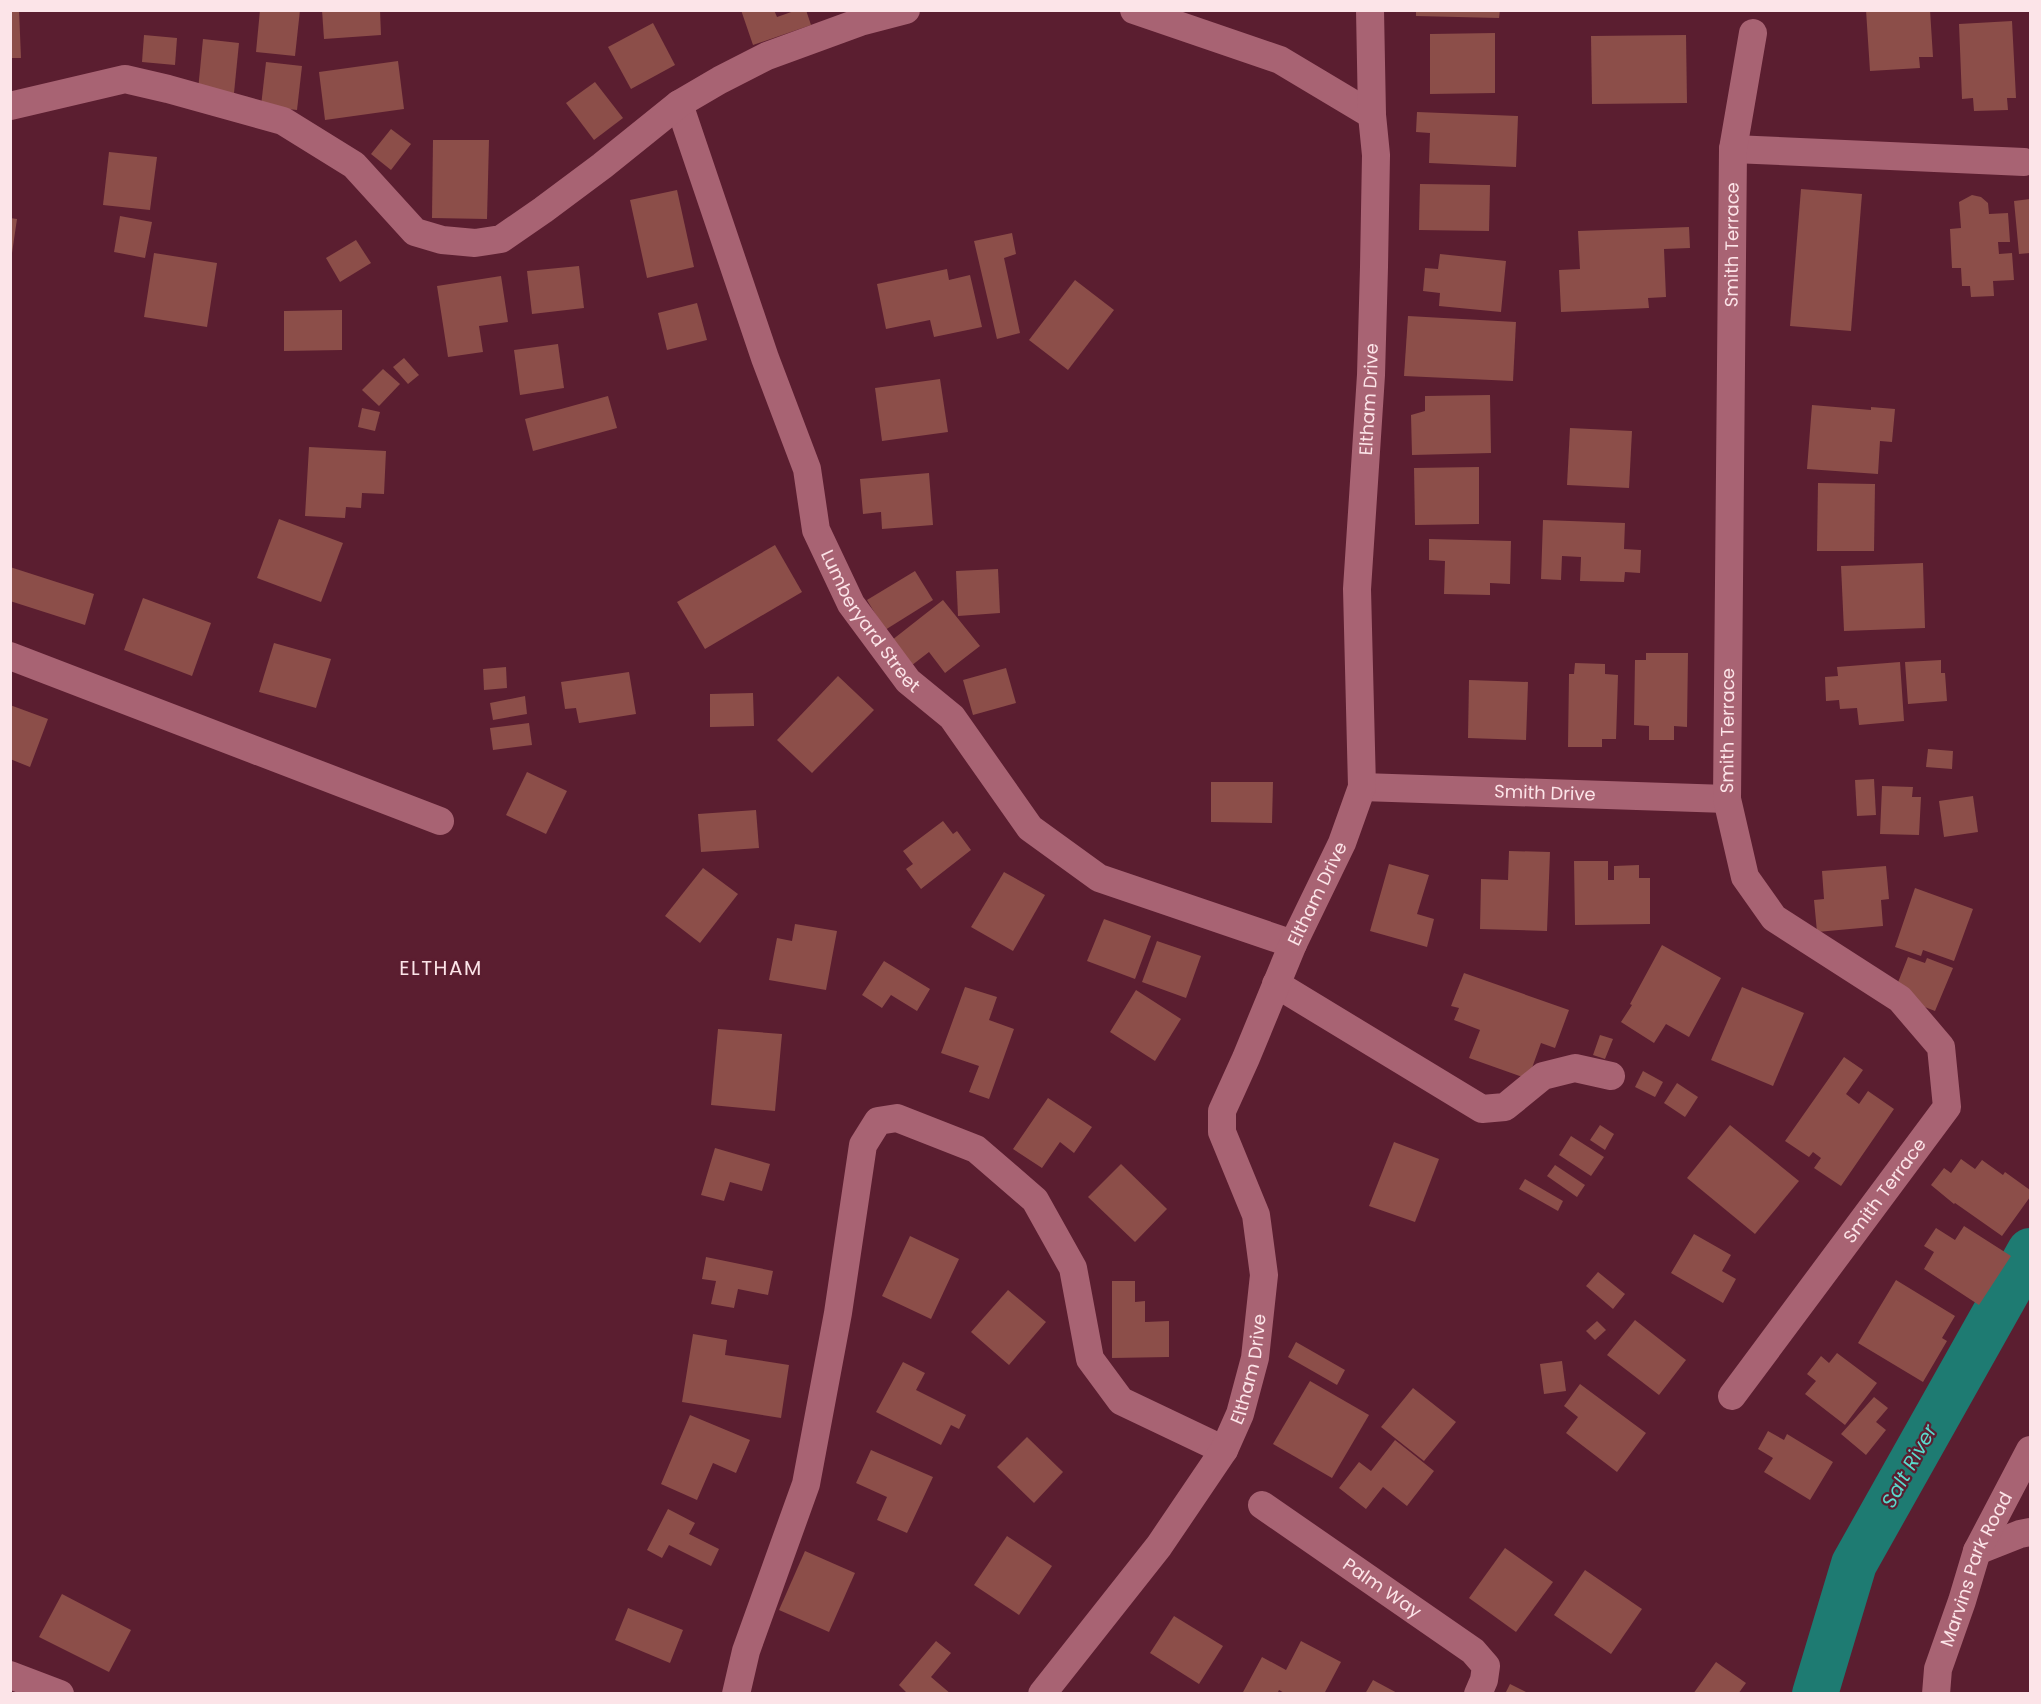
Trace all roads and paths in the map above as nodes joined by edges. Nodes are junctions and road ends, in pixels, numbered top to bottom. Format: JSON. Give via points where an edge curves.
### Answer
{"nodes":[{"id":1,"x":906,"y":10,"type":"edge"},
{"id":2,"x":1134,"y":10,"type":"edge"},
{"id":3,"x":1370,"y":10,"type":"edge"},
{"id":4,"x":1165,"y":16,"type":"edge"},
{"id":5,"x":1753,"y":33,"type":"dead end"},
{"id":6,"x":680,"y":104,"type":"junction"},
{"id":7,"x":10,"y":106,"type":"edge"},
{"id":8,"x":1372,"y":115,"type":"junction"},
{"id":9,"x":1733,"y":149,"type":"junction"},
{"id":10,"x":2025,"y":162,"type":"dead end"},
{"id":11,"x":10,"y":656,"type":"edge"},
{"id":12,"x":1362,"y":787,"type":"junction"},
{"id":13,"x":1727,"y":799,"type":"junction"},
{"id":14,"x":440,"y":821,"type":"dead end"},
{"id":15,"x":1293,"y":944,"type":"junction"},
{"id":16,"x":1276,"y":984,"type":"junction"},
{"id":17,"x":1611,"y":1076,"type":"dead end"},
{"id":18,"x":1732,"y":1396,"type":"dead end"},
{"id":19,"x":1224,"y":1450,"type":"junction"},
{"id":20,"x":2031,"y":1450,"type":"edge"},
{"id":21,"x":1262,"y":1505,"type":"dead end"},
{"id":22,"x":2031,"y":1532,"type":"edge"},
{"id":23,"x":1977,"y":1551,"type":"junction"},
{"id":24,"x":10,"y":1675,"type":"edge"},
{"id":25,"x":1481,"y":1687,"type":"edge"},
{"id":26,"x":60,"y":1694,"type":"edge"},
{"id":27,"x":736,"y":1694,"type":"edge"},
{"id":28,"x":1042,"y":1694,"type":"edge"},
{"id":29,"x":1936,"y":1694,"type":"edge"}],
"edges":[{"from":1,"to":6,"type":"street","via":[[860,22],[767,56]]},
{"from":2,"to":4,"type":"street"},
{"from":3,"to":8,"type":"street","name":"Eltham Drive"},
{"from":4,"to":8,"type":"street","via":[[1280,60]]},
{"from":5,"to":9,"type":"street","name":"Smith Terrace"},
{"from":6,"to":7,"type":"street","via":[[501,239],[476,243],[442,240],[415,232],[354,165],[283,121],[125,79]]},
{"from":6,"to":15,"type":"street","name":"Lumberyard Street","via":[[765,358],[807,469],[816,530],[851,603],[908,681],[952,717],[1029,828],[1100,878]]},
{"from":8,"to":12,"type":"street","name":"Eltham Drive","via":[[1376,155],[1371,363],[1356,589]]},
{"from":9,"to":10,"type":"street"},
{"from":9,"to":13,"type":"street","name":"Smith Terrace"},
{"from":11,"to":14,"type":"street"},
{"from":12,"to":13,"type":"street","name":"Smith Drive"},
{"from":12,"to":15,"type":"street","name":"Eltham Drive","via":[[1342,843]]},
{"from":13,"to":18,"type":"street","name":"Smith Terrace","via":[[1745,877],[1774,918],[1900,999],[1941,1047],[1947,1107]]},
{"from":15,"to":16,"type":"street","name":"Eltham Drive"},
{"from":16,"to":17,"type":"street","via":[[1482,1109],[1504,1107],[1543,1076],[1575,1068]]},
{"from":16,"to":19,"type":"street","name":"Eltham Drive","via":[[1222,1111],[1222,1132],[1256,1215],[1264,1275],[1255,1358],[1240,1414]]},
{"from":19,"to":27,"type":"street","via":[[1121,1401],[1090,1359],[1073,1268],[1035,1200],[976,1149],[897,1118],[878,1121],[863,1145],[838,1313],[806,1484],[746,1651]]},
{"from":19,"to":28,"type":"street","name":"Eltham Drive","via":[[1160,1546]]},
{"from":20,"to":23,"type":"street","name":"Marvins Park Road"},
{"from":21,"to":25,"type":"street","name":"Palm Way","via":[[1473,1651],[1486,1666]]},
{"from":22,"to":23,"type":"street"},
{"from":23,"to":29,"type":"street","name":"Marvins Park Road","via":[[1938,1669]]},
{"from":24,"to":26,"type":"street"}]}
